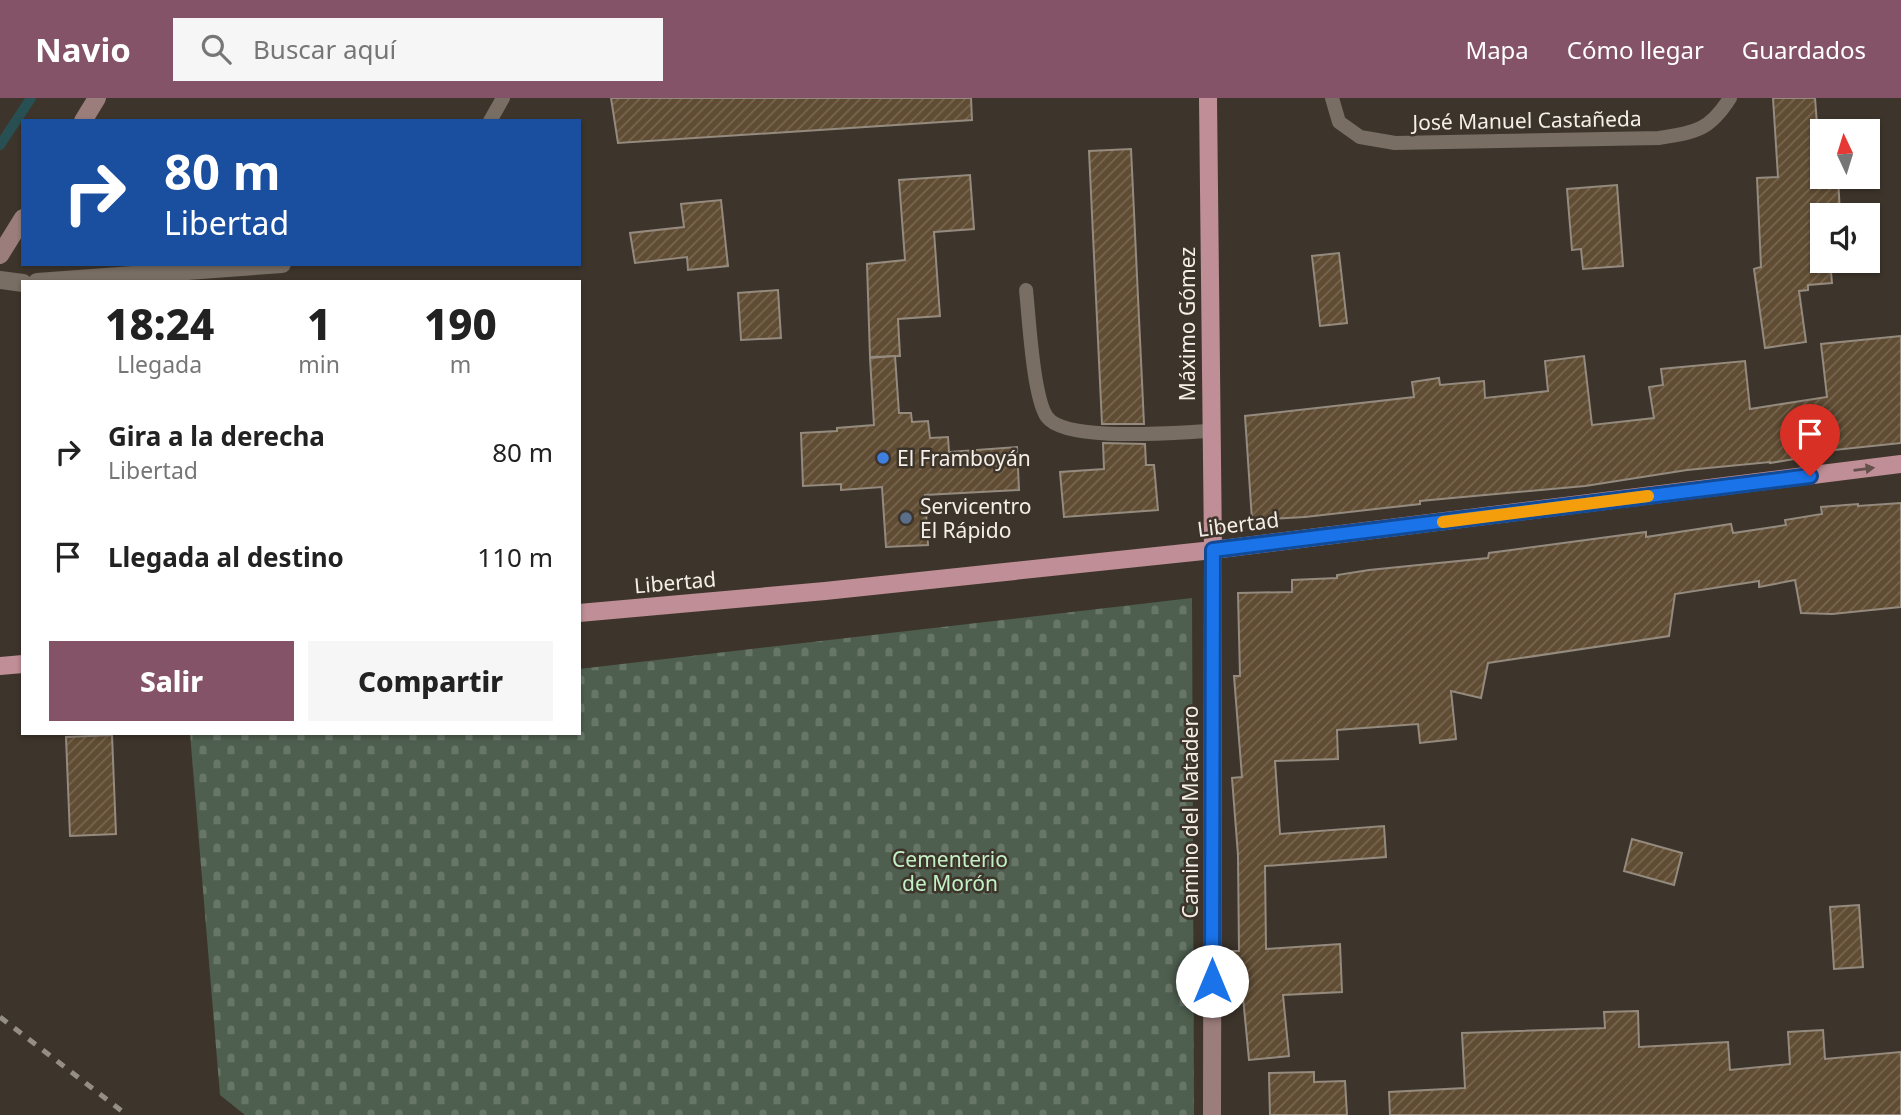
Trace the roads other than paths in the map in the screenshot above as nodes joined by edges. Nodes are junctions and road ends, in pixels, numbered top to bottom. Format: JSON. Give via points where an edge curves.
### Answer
{"nodes":[{"id":1,"x":97,"y":98,"type":"edge"},
{"id":2,"x":503,"y":98,"type":"edge"},
{"id":3,"x":1208,"y":98,"type":"edge"},
{"id":4,"x":1332,"y":98,"type":"edge"},
{"id":5,"x":1730,"y":98,"type":"edge"},
{"id":6,"x":84,"y":119,"type":"edge"},
{"id":7,"x":491,"y":119,"type":"edge"},
{"id":8,"x":21,"y":221,"type":"edge"},
{"id":9,"x":0,"y":255,"type":"edge"},
{"id":10,"x":255,"y":266,"type":"edge"},
{"id":11,"x":0,"y":280,"type":"edge"},
{"id":12,"x":64,"y":280,"type":"edge"},
{"id":13,"x":21,"y":283,"type":"edge"},
{"id":14,"x":1026,"y":289,"type":"dead end"},
{"id":15,"x":1211,"y":431,"type":"junction"},
{"id":16,"x":1901,"y":464,"type":"edge"},
{"id":17,"x":1213,"y":550,"type":"junction"},
{"id":18,"x":581,"y":613,"type":"edge"},
{"id":19,"x":21,"y":664,"type":"edge"},
{"id":20,"x":0,"y":666,"type":"edge"},
{"id":21,"x":1212,"y":1115,"type":"edge"}],
"edges":[{"from":1,"to":6,"type":"main road"},
{"from":2,"to":7,"type":"lane"},
{"from":3,"to":15,"type":"main road","name":"Máximo Gómez"},
{"from":4,"to":5,"type":"lane","name":"José Manuel Castañeda","via":[[1339,122],[1360,137],[1395,143],[1659,138],[1709,125]]},
{"from":8,"to":9,"type":"main road"},
{"from":10,"to":12,"type":"street"},
{"from":11,"to":13,"type":"street"},
{"from":14,"to":15,"type":"lane","via":[[1040,401],[1048,419],[1067,429],[1126,435]]},
{"from":15,"to":17,"type":"main road","name":"Máximo Gómez"},
{"from":17,"to":16,"type":"main road","name":"Libertad","one_way":true},
{"from":17,"to":18,"type":"main road","name":"Libertad"},
{"from":17,"to":21,"type":"main road","name":"Camino del Matadero"},
{"from":19,"to":20,"type":"main road"}]}
